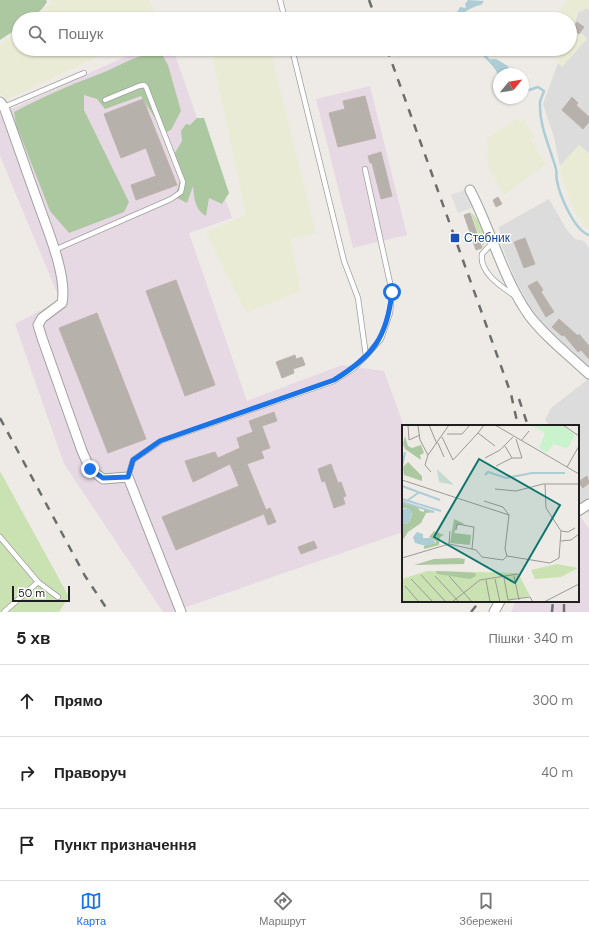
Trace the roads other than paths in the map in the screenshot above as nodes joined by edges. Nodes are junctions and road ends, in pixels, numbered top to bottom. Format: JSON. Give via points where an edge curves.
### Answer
{"nodes":[{"id":1,"x":280,"y":0,"type":"edge"},
{"id":2,"x":283,"y":12,"type":"edge"},
{"id":3,"x":294,"y":56,"type":"edge"},
{"id":4,"x":84,"y":73,"type":"dead end"},
{"id":5,"x":105,"y":100,"type":"dead end"},
{"id":6,"x":2,"y":104,"type":"edge"},
{"id":7,"x":365,"y":169,"type":"dead end"},
{"id":8,"x":470,"y":190,"type":"dead end"},
{"id":9,"x":493,"y":242,"type":"junction"},
{"id":10,"x":56,"y":252,"type":"junction"},
{"id":11,"x":519,"y":299,"type":"junction"},
{"id":12,"x":366,"y":356,"type":"junction"},
{"id":13,"x":589,"y":374,"type":"edge"},
{"id":14,"x":128,"y":477,"type":"junction"},
{"id":15,"x":589,"y":504,"type":"edge"},
{"id":16,"x":579,"y":510,"type":"edge"},
{"id":17,"x":0,"y":537,"type":"edge"},
{"id":18,"x":38,"y":582,"type":"junction"},
{"id":19,"x":58,"y":597,"type":"dead end"},
{"id":20,"x":499,"y":602,"type":"edge"},
{"id":21,"x":4,"y":612,"type":"edge"},
{"id":22,"x":181,"y":612,"type":"edge"},
{"id":23,"x":494,"y":612,"type":"edge"}],
"edges":[{"from":1,"to":2,"type":"lane"},
{"from":3,"to":12,"type":"lane","via":[[344,261],[358,298]]},
{"from":4,"to":6,"type":"lane"},
{"from":5,"to":10,"type":"lane","via":[[139,86],[146,87],[183,182],[181,192],[171,199],[59,248]]},
{"from":6,"to":10,"type":"street"},
{"from":7,"to":12,"type":"lane","via":[[392,292],[390,313],[380,339]]},
{"from":8,"to":9,"type":"street"},
{"from":9,"to":11,"type":"street"},
{"from":9,"to":11,"type":"lane","via":[[482,254],[482,264],[500,285]]},
{"from":10,"to":14,"type":"street","via":[[62,303],[42,318],[38,325],[42,338],[90,469],[103,478]]},
{"from":11,"to":13,"type":"street","via":[[537,325]]},
{"from":12,"to":14,"type":"lane","via":[[354,368],[334,380],[160,441],[133,460]]},
{"from":14,"to":22,"type":"street"},
{"from":15,"to":16,"type":"street"},
{"from":17,"to":18,"type":"lane"},
{"from":18,"to":19,"type":"lane"},
{"from":18,"to":21,"type":"lane"},
{"from":20,"to":23,"type":"street"}]}
